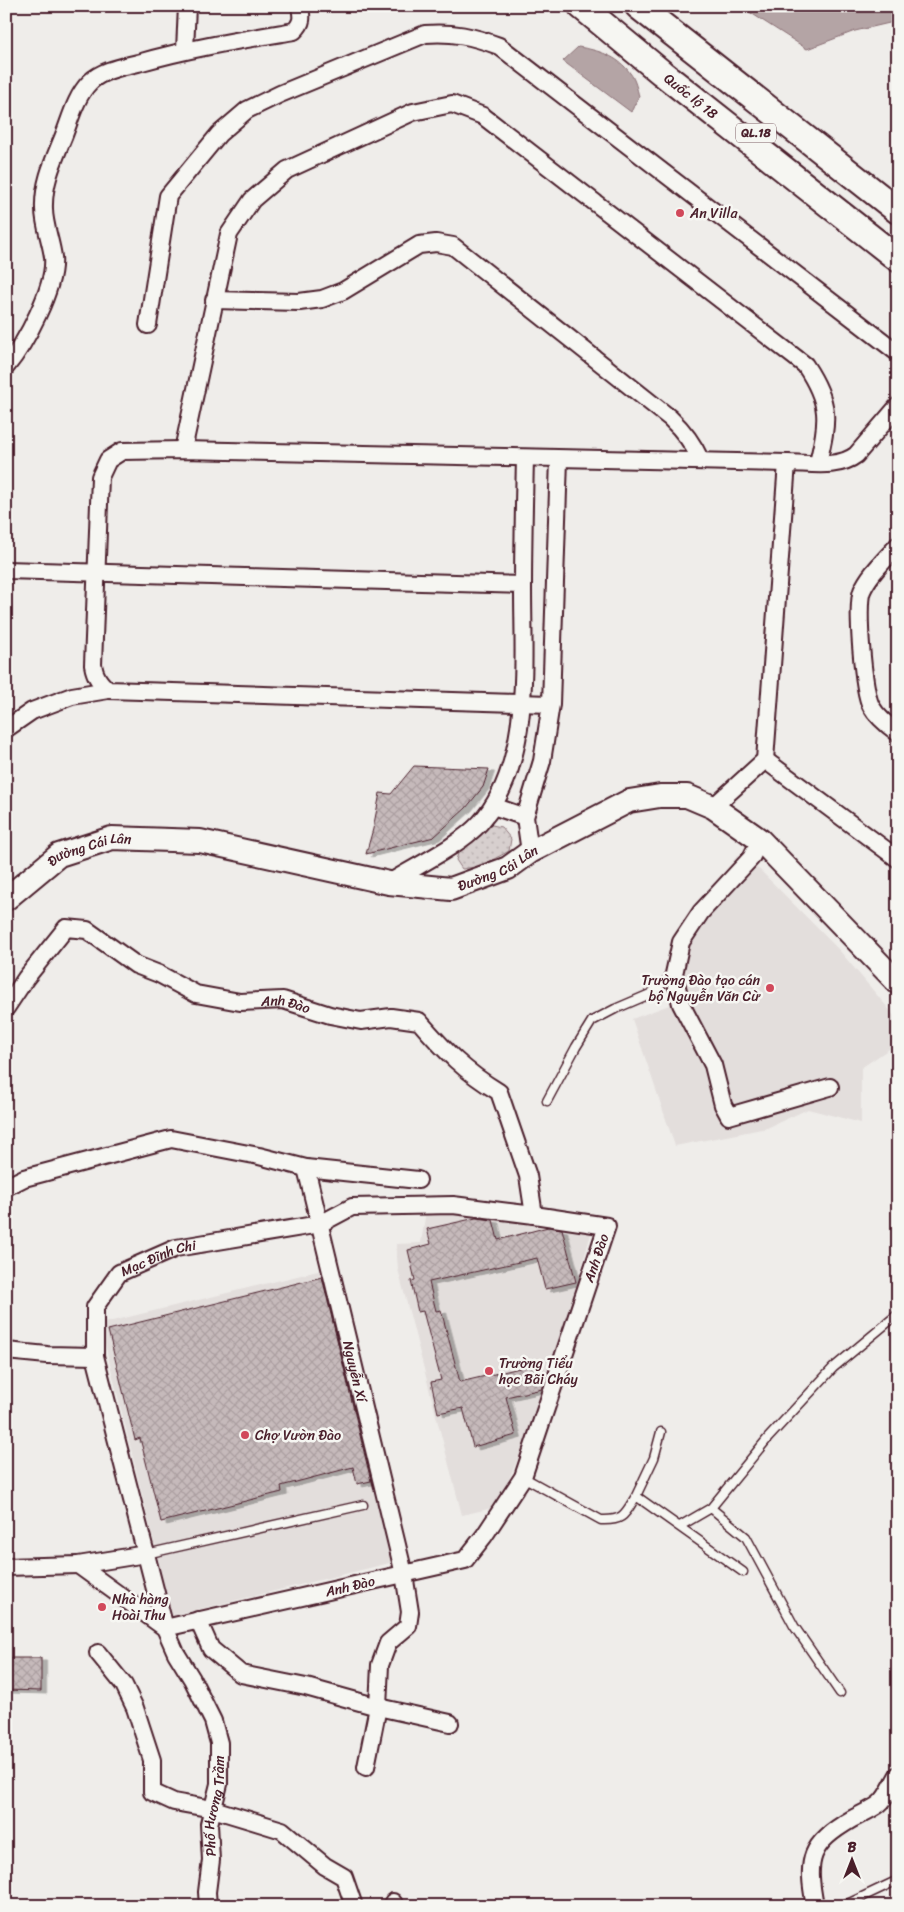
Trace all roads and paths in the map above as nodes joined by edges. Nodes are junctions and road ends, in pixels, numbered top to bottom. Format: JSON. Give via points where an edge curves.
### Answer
{"nodes":[{"id":1,"x":187,"y":6,"type":"edge"},
{"id":2,"x":300,"y":6,"type":"edge"},
{"id":3,"x":581,"y":6,"type":"edge"},
{"id":4,"x":600,"y":6,"type":"edge"},
{"id":5,"x":638,"y":6,"type":"edge"},
{"id":6,"x":656,"y":6,"type":"edge"},
{"id":7,"x":689,"y":39,"type":"junction"},
{"id":8,"x":184,"y":50,"type":"junction"},
{"id":9,"x":665,"y":68,"type":"junction"},
{"id":10,"x":863,"y":178,"type":"junction"},
{"id":11,"x":898,"y":198,"type":"edge"},
{"id":12,"x":840,"y":207,"type":"junction"},
{"id":13,"x":898,"y":211,"type":"edge"},
{"id":14,"x":898,"y":246,"type":"edge"},
{"id":15,"x":898,"y":259,"type":"edge"},
{"id":16,"x":214,"y":300,"type":"junction"},
{"id":17,"x":148,"y":325,"type":"dead end"},
{"id":18,"x":898,"y":353,"type":"edge"},
{"id":19,"x":6,"y":367,"type":"edge"},
{"id":20,"x":898,"y":406,"type":"edge"},
{"id":21,"x":183,"y":450,"type":"junction"},
{"id":22,"x":525,"y":458,"type":"junction"},
{"id":23,"x":559,"y":459,"type":"junction"},
{"id":24,"x":701,"y":461,"type":"junction"},
{"id":25,"x":818,"y":463,"type":"junction"},
{"id":26,"x":787,"y":464,"type":"junction"},
{"id":27,"x":898,"y":545,"type":"edge"},
{"id":28,"x":6,"y":570,"type":"edge"},
{"id":29,"x":97,"y":572,"type":"junction"},
{"id":30,"x":523,"y":585,"type":"junction"},
{"id":31,"x":108,"y":690,"type":"junction"},
{"id":32,"x":523,"y":704,"type":"junction"},
{"id":33,"x":551,"y":704,"type":"junction"},
{"id":34,"x":6,"y":729,"type":"edge"},
{"id":35,"x":898,"y":733,"type":"edge"},
{"id":36,"x":765,"y":760,"type":"junction"},
{"id":37,"x":493,"y":806,"type":"junction"},
{"id":38,"x":713,"y":807,"type":"junction"},
{"id":39,"x":525,"y":817,"type":"junction"},
{"id":40,"x":760,"y":840,"type":"junction"},
{"id":41,"x":530,"y":852,"type":"junction"},
{"id":42,"x":898,"y":859,"type":"edge"},
{"id":43,"x":389,"y":883,"type":"junction"},
{"id":44,"x":6,"y":899,"type":"edge"},
{"id":45,"x":674,"y":974,"type":"junction"},
{"id":46,"x":898,"y":983,"type":"edge"},
{"id":47,"x":6,"y":1008,"type":"edge"},
{"id":48,"x":830,"y":1087,"type":"dead end"},
{"id":49,"x":547,"y":1101,"type":"dead end"},
{"id":50,"x":306,"y":1168,"type":"junction"},
{"id":51,"x":418,"y":1180,"type":"dead end"},
{"id":52,"x":6,"y":1187,"type":"edge"},
{"id":53,"x":534,"y":1215,"type":"junction"},
{"id":54,"x":320,"y":1224,"type":"junction"},
{"id":55,"x":898,"y":1314,"type":"edge"},
{"id":56,"x":6,"y":1338,"type":"edge"},
{"id":57,"x":14,"y":1351,"type":"edge"},
{"id":58,"x":95,"y":1356,"type":"junction"},
{"id":59,"x":661,"y":1432,"type":"dead end"},
{"id":60,"x":522,"y":1477,"type":"junction"},
{"id":61,"x":636,"y":1496,"type":"junction"},
{"id":62,"x":363,"y":1505,"type":"dead end"},
{"id":63,"x":711,"y":1508,"type":"junction"},
{"id":64,"x":680,"y":1526,"type":"junction"},
{"id":65,"x":146,"y":1554,"type":"junction"},
{"id":66,"x":78,"y":1565,"type":"junction"},
{"id":67,"x":6,"y":1567,"type":"edge"},
{"id":68,"x":743,"y":1572,"type":"dead end"},
{"id":69,"x":404,"y":1574,"type":"junction"},
{"id":70,"x":198,"y":1620,"type":"junction"},
{"id":71,"x":165,"y":1628,"type":"junction"},
{"id":72,"x":98,"y":1653,"type":"dead end"},
{"id":73,"x":840,"y":1693,"type":"dead end"},
{"id":74,"x":378,"y":1708,"type":"junction"},
{"id":75,"x":450,"y":1723,"type":"dead end"},
{"id":76,"x":366,"y":1766,"type":"dead end"},
{"id":77,"x":898,"y":1774,"type":"edge"},
{"id":78,"x":213,"y":1809,"type":"junction"},
{"id":79,"x":898,"y":1880,"type":"edge"},
{"id":80,"x":208,"y":1906,"type":"edge"},
{"id":81,"x":354,"y":1906,"type":"edge"},
{"id":82,"x":815,"y":1906,"type":"edge"},
{"id":83,"x":843,"y":1906,"type":"edge"}],
"edges":[{"from":1,"to":8,"type":"street"},
{"from":2,"to":8,"type":"street","via":[[302,18],[294,31]]},
{"from":3,"to":9,"type":"main road","name":"Quốc lộ 18","number":"QL.18"},
{"from":4,"to":9,"type":"main road","name":"Quốc lộ 18","number":"QL.18"},
{"from":5,"to":7,"type":"main road","number":"QL.18"},
{"from":6,"to":7,"type":"main road","number":"QL.18"},
{"from":7,"to":10,"type":"main road","number":"QL.18"},
{"from":8,"to":19,"type":"street","via":[[105,72],[91,81],[80,95],[45,188],[44,210],[53,257],[49,288],[25,338]]},
{"from":9,"to":12,"type":"main road","name":"Quốc lộ 18","number":"QL.18"},
{"from":10,"to":11,"type":"main road","number":"QL.18"},
{"from":10,"to":13,"type":"main road","number":"QL.18"},
{"from":12,"to":14,"type":"main road","name":"Quốc lộ 18","number":"QL.18"},
{"from":12,"to":15,"type":"main road","name":"Quốc lộ 18","number":"QL.18"},
{"from":16,"to":21,"type":"street"},
{"from":16,"to":24,"type":"street","via":[[299,302],[322,299],[342,291],[419,245],[453,246],[684,430]]},
{"from":16,"to":25,"type":"street","via":[[229,234],[252,200],[287,170],[413,112],[452,104],[482,116],[806,365],[818,384],[824,406],[826,427]]},
{"from":17,"to":18,"type":"street","via":[[168,196],[219,134],[247,110],[280,94],[425,34],[447,33],[473,37],[498,46]]},
{"from":20,"to":25,"type":"street","via":[[848,461]]},
{"from":21,"to":22,"type":"street"},
{"from":21,"to":29,"type":"street","via":[[122,451],[108,460],[100,477]]},
{"from":22,"to":23,"type":"street"},
{"from":22,"to":30,"type":"street"},
{"from":23,"to":24,"type":"street"},
{"from":23,"to":33,"type":"street"},
{"from":24,"to":26,"type":"street"},
{"from":25,"to":26,"type":"street"},
{"from":26,"to":36,"type":"street"},
{"from":27,"to":35,"type":"street","via":[[862,592],[859,609],[865,686],[871,705],[884,723]]},
{"from":28,"to":29,"type":"street"},
{"from":29,"to":30,"type":"street"},
{"from":29,"to":31,"type":"street","via":[[93,665],[95,675]]},
{"from":30,"to":32,"type":"street"},
{"from":31,"to":32,"type":"street"},
{"from":31,"to":34,"type":"street","via":[[72,696],[32,711]]},
{"from":32,"to":33,"type":"street"},
{"from":32,"to":37,"type":"street","via":[[510,768]]},
{"from":33,"to":39,"type":"street","via":[[542,761]]},
{"from":36,"to":38,"type":"street"},
{"from":36,"to":42,"type":"street"},
{"from":37,"to":39,"type":"street"},
{"from":37,"to":43,"type":"street","via":[[465,838]]},
{"from":38,"to":40,"type":"main road","name":"Đường Cái Lân"},
{"from":38,"to":41,"type":"main road","name":"Đường Cái Lân","via":[[687,796],[629,801]]},
{"from":39,"to":41,"type":"street"},
{"from":40,"to":45,"type":"street","via":[[751,858],[701,912],[682,942]]},
{"from":40,"to":46,"type":"main road","name":"Đường Cái Lân"},
{"from":41,"to":43,"type":"main road","name":"Đường Cái Lân","via":[[508,868],[451,890]]},
{"from":43,"to":44,"type":"main road","name":"Đường Cái Lân","via":[[200,841],[112,838],[59,855]]},
{"from":45,"to":48,"type":"street","via":[[682,1004],[714,1064],[723,1105],[729,1116]]},
{"from":45,"to":49,"type":"lane","via":[[650,994],[592,1021]]},
{"from":47,"to":53,"type":"street","name":"Anh Đào","via":[[66,928],[87,930],[136,965],[196,994],[240,1002],[283,1000],[330,1016],[361,1021],[391,1017],[419,1021],[474,1077],[500,1092],[528,1176]]},
{"from":50,"to":51,"type":"street"},
{"from":50,"to":52,"type":"street","via":[[171,1139],[24,1178]]},
{"from":50,"to":54,"type":"street","name":"Nguyễn Xí"},
{"from":53,"to":54,"type":"street","name":"Mạc Đĩnh Chi","via":[[453,1205],[352,1207]]},
{"from":53,"to":60,"type":"street","name":"Anh Đào","via":[[607,1226]]},
{"from":54,"to":58,"type":"street","name":"Mạc Đĩnh Chi","via":[[176,1248],[119,1273],[95,1307]]},
{"from":54,"to":69,"type":"street","name":"Nguyễn Xí"},
{"from":55,"to":63,"type":"lane","via":[[833,1368],[768,1438]]},
{"from":56,"to":57,"type":"street"},
{"from":57,"to":58,"type":"street"},
{"from":58,"to":65,"type":"street","name":"Mạc Đĩnh Chi"},
{"from":59,"to":61,"type":"lane","via":[[654,1458]]},
{"from":60,"to":61,"type":"lane","via":[[601,1520],[624,1516]]},
{"from":60,"to":69,"type":"street","name":"Anh Đào","via":[[465,1560]]},
{"from":61,"to":64,"type":"lane"},
{"from":62,"to":65,"type":"lane"},
{"from":63,"to":64,"type":"lane"},
{"from":63,"to":73,"type":"lane","via":[[746,1536],[794,1626]]},
{"from":64,"to":68,"type":"lane"},
{"from":65,"to":66,"type":"street"},
{"from":65,"to":71,"type":"street","name":"Mạc Đĩnh Chi"},
{"from":66,"to":67,"type":"street"},
{"from":66,"to":71,"type":"street"},
{"from":69,"to":70,"type":"street","name":"Anh Đào"},
{"from":69,"to":74,"type":"street","name":"Nguyễn Xí","via":[[410,1612],[408,1626],[388,1643],[380,1665]]},
{"from":70,"to":71,"type":"street","name":"Anh Đào"},
{"from":70,"to":74,"type":"street","via":[[210,1649],[241,1674],[306,1687]]},
{"from":71,"to":78,"type":"street","name":"Phố Hương Trầm","via":[[213,1721],[219,1743],[219,1784]]},
{"from":72,"to":78,"type":"street","via":[[124,1685],[135,1708],[152,1760],[152,1792],[174,1802]]},
{"from":74,"to":75,"type":"street"},
{"from":74,"to":76,"type":"street"},
{"from":77,"to":82,"type":"street","via":[[881,1803],[822,1841],[811,1860],[810,1878]]},
{"from":78,"to":80,"type":"street","name":"Phố Hương Trầm","via":[[209,1824]]},
{"from":78,"to":81,"type":"street","via":[[282,1830],[324,1866],[344,1877]]},
{"from":79,"to":83,"type":"lane"}]}
